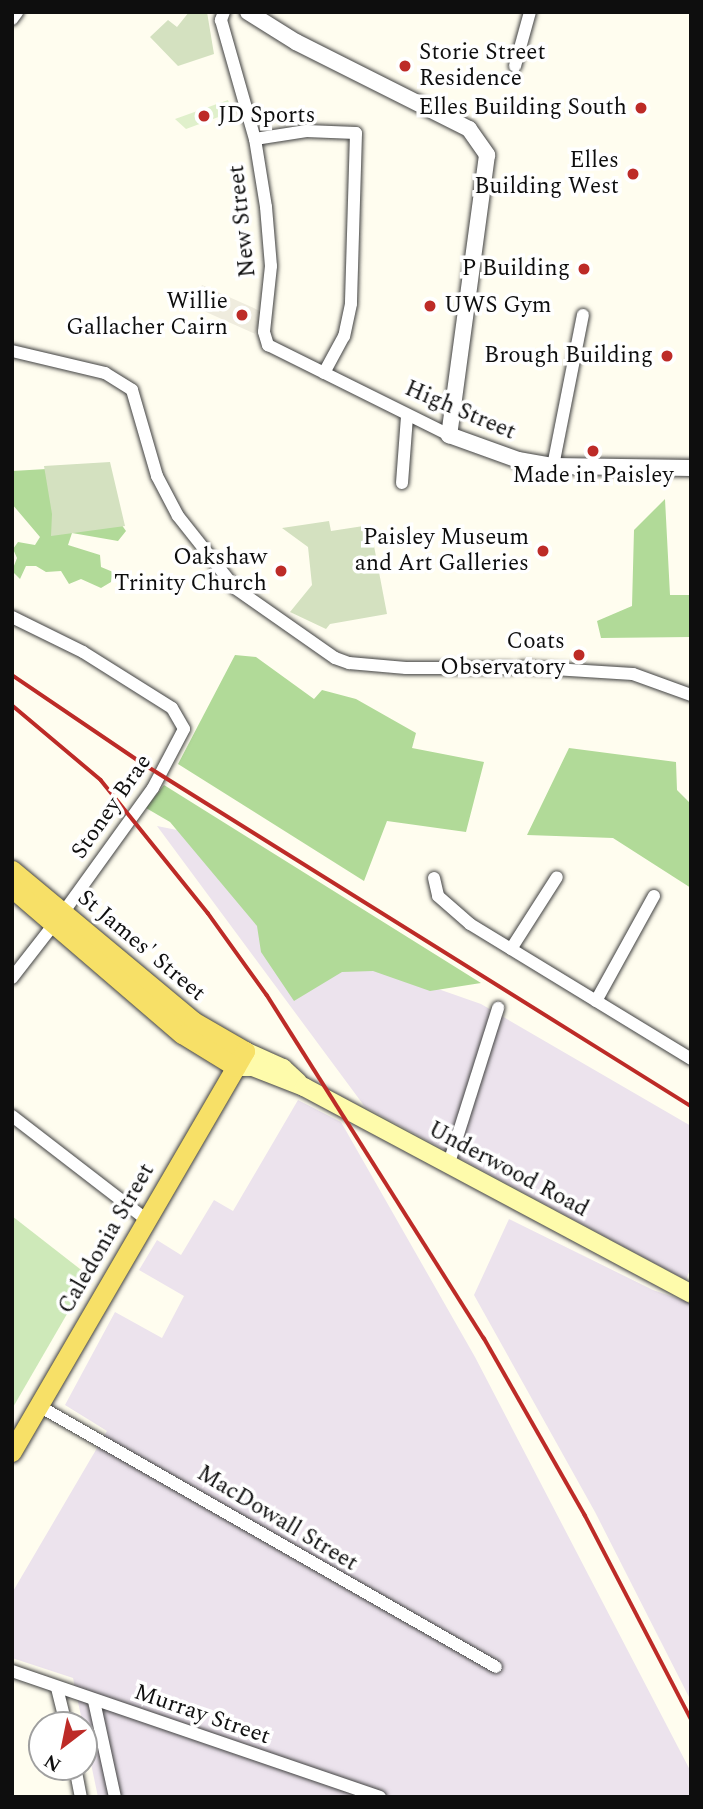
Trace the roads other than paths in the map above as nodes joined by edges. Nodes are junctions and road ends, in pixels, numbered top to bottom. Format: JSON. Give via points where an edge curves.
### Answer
{"nodes":[{"id":1,"x":17,"y":12,"type":"edge"},
{"id":2,"x":225,"y":12,"type":"edge"},
{"id":3,"x":248,"y":12,"type":"edge"},
{"id":4,"x":530,"y":12,"type":"edge"},
{"id":5,"x":12,"y":19,"type":"edge"},
{"id":6,"x":515,"y":66,"type":"dead end"},
{"id":7,"x":255,"y":139,"type":"junction"},
{"id":8,"x":583,"y":315,"type":"dead end"},
{"id":9,"x":268,"y":345,"type":"joint"},
{"id":10,"x":12,"y":351,"type":"edge"},
{"id":11,"x":324,"y":373,"type":"junction"},
{"id":12,"x":407,"y":416,"type":"junction"},
{"id":13,"x":449,"y":435,"type":"junction"},
{"id":14,"x":553,"y":466,"type":"junction"},
{"id":15,"x":691,"y":468,"type":"edge"},
{"id":16,"x":402,"y":483,"type":"dead end"},
{"id":17,"x":12,"y":617,"type":"edge"},
{"id":18,"x":691,"y":695,"type":"edge"},
{"id":19,"x":12,"y":870,"type":"edge"},
{"id":20,"x":434,"y":877,"type":"dead end"},
{"id":21,"x":557,"y":877,"type":"dead end"},
{"id":22,"x":12,"y":888,"type":"edge"},
{"id":23,"x":654,"y":896,"type":"dead end"},
{"id":24,"x":59,"y":918,"type":"junction"},
{"id":25,"x":511,"y":949,"type":"junction"},
{"id":26,"x":12,"y":978,"type":"edge"},
{"id":27,"x":596,"y":1001,"type":"junction"},
{"id":28,"x":498,"y":1008,"type":"dead end"},
{"id":29,"x":690,"y":1057,"type":"edge"},
{"id":30,"x":240,"y":1059,"type":"junction"},
{"id":31,"x":12,"y":1116,"type":"edge"},
{"id":32,"x":448,"y":1166,"type":"junction"},
{"id":33,"x":147,"y":1220,"type":"junction"},
{"id":34,"x":691,"y":1294,"type":"edge"},
{"id":35,"x":39,"y":1406,"type":"junction"},
{"id":36,"x":12,"y":1452,"type":"edge"},
{"id":37,"x":496,"y":1667,"type":"dead end"},
{"id":38,"x":12,"y":1671,"type":"edge"},
{"id":39,"x":57,"y":1688,"type":"junction"},
{"id":40,"x":94,"y":1701,"type":"junction"},
{"id":41,"x":63,"y":1711,"type":"edge"},
{"id":42,"x":115,"y":1797,"type":"edge"},
{"id":43,"x":380,"y":1797,"type":"edge"}],
"edges":[{"from":1,"to":5,"type":"street"},
{"from":2,"to":7,"type":"street","name":"New Street","via":[[221,20],[229,54]]},
{"from":3,"to":13,"type":"street","via":[[296,42],[468,130],[487,155]]},
{"from":4,"to":6,"type":"street"},
{"from":7,"to":9,"type":"street","name":"New Street","via":[[271,267],[264,332]]},
{"from":7,"to":11,"type":"street","via":[[306,131],[356,133],[351,304],[344,336]]},
{"from":8,"to":14,"type":"street"},
{"from":9,"to":11,"type":"street","name":"High Street"},
{"from":10,"to":18,"type":"street","via":[[105,373],[132,390],[157,476],[178,516],[235,588],[349,663],[632,674]]},
{"from":11,"to":12,"type":"street","name":"High Street"},
{"from":12,"to":13,"type":"street","name":"High Street"},
{"from":12,"to":16,"type":"street"},
{"from":13,"to":14,"type":"street","name":"High Street","via":[[518,460]]},
{"from":14,"to":15,"type":"street","name":"High Street"},
{"from":17,"to":24,"type":"street","name":"Stoney Brae","via":[[83,652],[172,708],[183,721],[183,736],[173,757]]},
{"from":19,"to":24,"type":"main road","name":"St James' Street"},
{"from":20,"to":25,"type":"street","via":[[438,897]]},
{"from":21,"to":25,"type":"street"},
{"from":22,"to":24,"type":"main road","name":"St James' Street"},
{"from":23,"to":27,"type":"street"},
{"from":24,"to":26,"type":"street","name":"Stoney Brae"},
{"from":24,"to":30,"type":"main road","name":"St James' Street","via":[[182,1034]]},
{"from":25,"to":27,"type":"street"},
{"from":27,"to":29,"type":"street"},
{"from":28,"to":32,"type":"street"},
{"from":30,"to":32,"type":"main road","name":"Underwood Road","via":[[303,1087]]},
{"from":30,"to":33,"type":"main road","name":"Caledonia Street"},
{"from":31,"to":33,"type":"street"},
{"from":32,"to":34,"type":"main road","name":"Underwood Road"},
{"from":33,"to":35,"type":"main road","name":"Caledonia Street"},
{"from":35,"to":36,"type":"main road","name":"Caledonia Street"},
{"from":35,"to":37,"type":"street","name":"MacDowall Street"},
{"from":38,"to":39,"type":"street","name":"Murray Street"},
{"from":39,"to":40,"type":"street","name":"Murray Street"},
{"from":39,"to":41,"type":"street"},
{"from":40,"to":42,"type":"street"},
{"from":40,"to":43,"type":"street","name":"Murray Street"}]}
